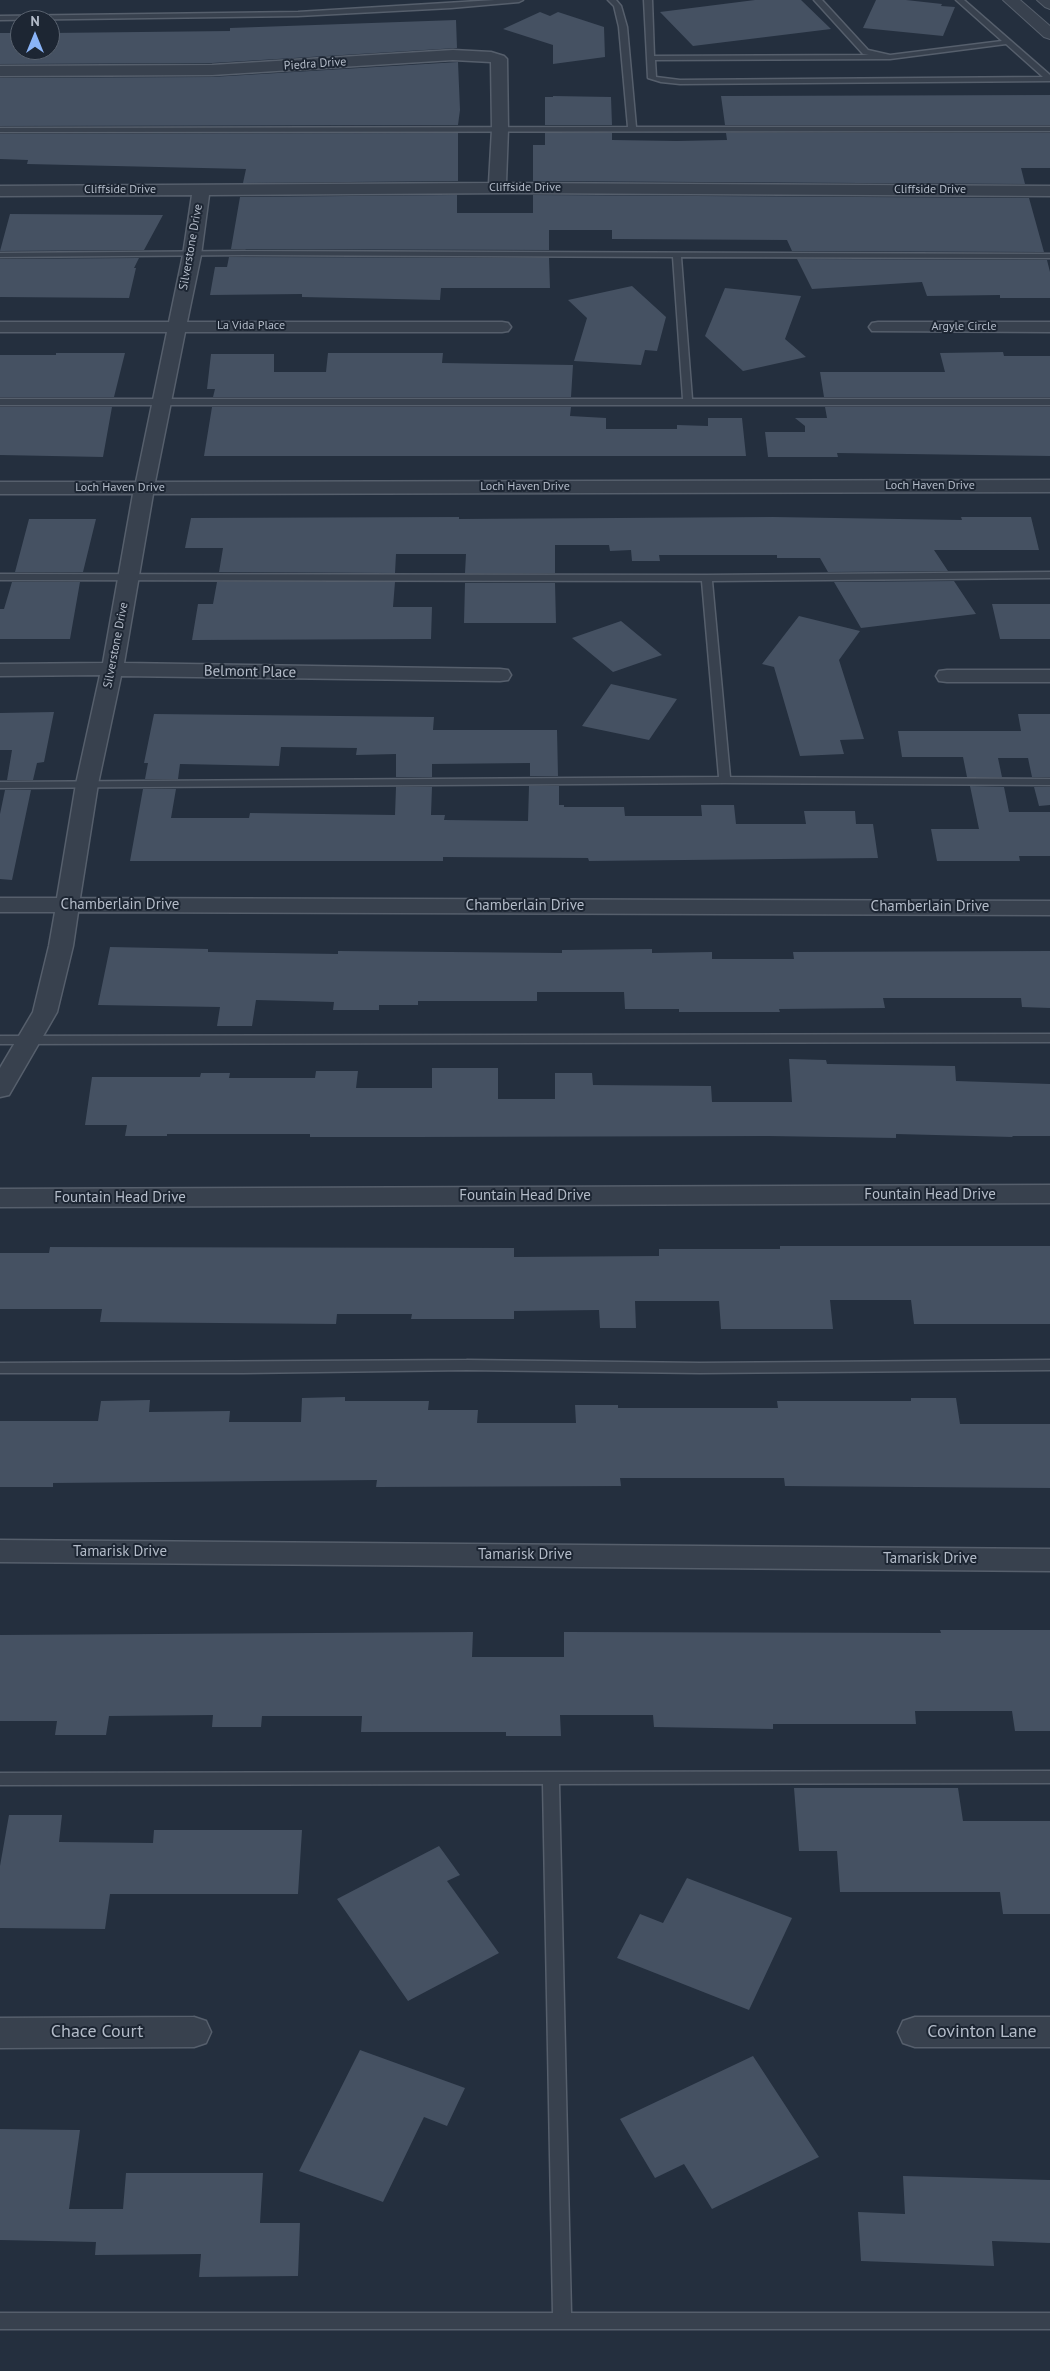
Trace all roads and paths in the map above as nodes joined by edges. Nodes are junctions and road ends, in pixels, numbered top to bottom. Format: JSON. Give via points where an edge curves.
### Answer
{"nodes":[{"id":1,"x":519,"y":0,"type":"edge"},
{"id":2,"x":612,"y":0,"type":"edge"},
{"id":3,"x":648,"y":0,"type":"edge"},
{"id":4,"x":818,"y":0,"type":"edge"},
{"id":5,"x":960,"y":0,"type":"edge"},
{"id":6,"x":1010,"y":0,"type":"edge"},
{"id":7,"x":1045,"y":0,"type":"edge"},
{"id":8,"x":1050,"y":4,"type":"edge"},
{"id":9,"x":0,"y":18,"type":"edge"},
{"id":10,"x":1050,"y":34,"type":"edge"},
{"id":11,"x":1008,"y":42,"type":"junction"},
{"id":12,"x":890,"y":57,"type":"junction"},
{"id":13,"x":651,"y":58,"type":"junction"},
{"id":14,"x":0,"y":71,"type":"edge"},
{"id":15,"x":1050,"y":79,"type":"edge"},
{"id":16,"x":500,"y":129,"type":"junction"},
{"id":17,"x":632,"y":129,"type":"junction"},
{"id":18,"x":1050,"y":129,"type":"edge"},
{"id":19,"x":0,"y":130,"type":"edge"},
{"id":20,"x":497,"y":188,"type":"junction"},
{"id":21,"x":0,"y":190,"type":"edge"},
{"id":22,"x":201,"y":190,"type":"junction"},
{"id":23,"x":1050,"y":191,"type":"edge"},
{"id":24,"x":677,"y":254,"type":"junction"},
{"id":25,"x":0,"y":255,"type":"edge"},
{"id":26,"x":192,"y":255,"type":"junction"},
{"id":27,"x":1050,"y":256,"type":"edge"},
{"id":28,"x":502,"y":326,"type":"dead end"},
{"id":29,"x":0,"y":327,"type":"edge"},
{"id":30,"x":177,"y":327,"type":"junction"},
{"id":31,"x":878,"y":327,"type":"dead end"},
{"id":32,"x":1050,"y":327,"type":"edge"},
{"id":33,"x":0,"y":402,"type":"edge"},
{"id":34,"x":162,"y":402,"type":"junction"},
{"id":35,"x":688,"y":402,"type":"junction"},
{"id":36,"x":1050,"y":402,"type":"edge"},
{"id":37,"x":1050,"y":486,"type":"edge"},
{"id":38,"x":0,"y":488,"type":"edge"},
{"id":39,"x":144,"y":488,"type":"junction"},
{"id":40,"x":1050,"y":575,"type":"edge"},
{"id":41,"x":0,"y":577,"type":"edge"},
{"id":42,"x":129,"y":577,"type":"junction"},
{"id":43,"x":707,"y":578,"type":"junction"},
{"id":44,"x":0,"y":670,"type":"edge"},
{"id":45,"x":112,"y":670,"type":"junction"},
{"id":46,"x":500,"y":675,"type":"dead end"},
{"id":47,"x":947,"y":676,"type":"dead end"},
{"id":48,"x":1050,"y":676,"type":"edge"},
{"id":49,"x":725,"y":780,"type":"junction"},
{"id":50,"x":1050,"y":782,"type":"edge"},
{"id":51,"x":88,"y":784,"type":"junction"},
{"id":52,"x":0,"y":785,"type":"edge"},
{"id":53,"x":0,"y":905,"type":"edge"},
{"id":54,"x":66,"y":905,"type":"junction"},
{"id":55,"x":1050,"y":908,"type":"edge"},
{"id":56,"x":1050,"y":1038,"type":"edge"},
{"id":57,"x":0,"y":1040,"type":"edge"},
{"id":58,"x":30,"y":1041,"type":"junction"},
{"id":59,"x":0,"y":1089,"type":"edge"},
{"id":60,"x":1050,"y":1194,"type":"edge"},
{"id":61,"x":0,"y":1198,"type":"edge"},
{"id":62,"x":1050,"y":1365,"type":"edge"},
{"id":63,"x":0,"y":1368,"type":"edge"},
{"id":64,"x":0,"y":1551,"type":"edge"},
{"id":65,"x":1050,"y":1560,"type":"edge"},
{"id":66,"x":1050,"y":1777,"type":"edge"},
{"id":67,"x":551,"y":1778,"type":"junction"},
{"id":68,"x":0,"y":1779,"type":"edge"},
{"id":69,"x":194,"y":2032,"type":"dead end"},
{"id":70,"x":915,"y":2032,"type":"dead end"},
{"id":71,"x":1050,"y":2032,"type":"edge"},
{"id":72,"x":0,"y":2033,"type":"edge"},
{"id":73,"x":0,"y":2321,"type":"edge"},
{"id":74,"x":562,"y":2321,"type":"junction"},
{"id":75,"x":1050,"y":2321,"type":"edge"}],
"edges":[{"from":1,"to":9,"type":"lane","via":[[298,14]]},
{"from":2,"to":17,"type":"lane","via":[[623,27]]},
{"from":3,"to":13,"type":"lane"},
{"from":4,"to":12,"type":"lane","via":[[866,52]]},
{"from":5,"to":11,"type":"lane"},
{"from":6,"to":10,"type":"street"},
{"from":7,"to":8,"type":"street"},
{"from":11,"to":12,"type":"lane"},
{"from":11,"to":15,"type":"lane"},
{"from":12,"to":13,"type":"lane"},
{"from":13,"to":15,"type":"lane","via":[[652,78],[680,82]]},
{"from":14,"to":16,"type":"street","name":"Piedra Drive","via":[[221,70],[482,55],[500,59]]},
{"from":16,"to":17,"type":"lane"},
{"from":16,"to":19,"type":"lane"},
{"from":16,"to":20,"type":"street","name":"Piedra Drive"},
{"from":17,"to":18,"type":"lane"},
{"from":20,"to":22,"type":"street","name":"Cliffside Drive"},
{"from":20,"to":23,"type":"street","name":"Cliffside Drive"},
{"from":21,"to":22,"type":"street","name":"Cliffside Drive"},
{"from":22,"to":26,"type":"street","name":"Silverstone Drive"},
{"from":24,"to":26,"type":"lane"},
{"from":24,"to":27,"type":"lane"},
{"from":24,"to":35,"type":"lane"},
{"from":25,"to":26,"type":"lane"},
{"from":26,"to":30,"type":"street","name":"Silverstone Drive"},
{"from":28,"to":30,"type":"street","name":"La Vida Place"},
{"from":29,"to":30,"type":"street","name":"La Vida Place"},
{"from":30,"to":34,"type":"street","name":"Silverstone Drive"},
{"from":31,"to":32,"type":"street","name":"Argyle Circle"},
{"from":33,"to":34,"type":"lane"},
{"from":34,"to":35,"type":"lane"},
{"from":34,"to":39,"type":"street","name":"Silverstone Drive"},
{"from":35,"to":36,"type":"lane"},
{"from":37,"to":39,"type":"street","name":"Loch Haven Drive"},
{"from":38,"to":39,"type":"street","name":"Loch Haven Drive"},
{"from":39,"to":42,"type":"street","name":"Silverstone Drive"},
{"from":40,"to":43,"type":"lane"},
{"from":41,"to":42,"type":"lane"},
{"from":42,"to":43,"type":"lane"},
{"from":42,"to":45,"type":"street","name":"Silverstone Drive"},
{"from":43,"to":49,"type":"lane"},
{"from":44,"to":45,"type":"street","name":"Belmont Place"},
{"from":45,"to":46,"type":"street","name":"Belmont Place"},
{"from":45,"to":51,"type":"street","name":"Silverstone Drive"},
{"from":47,"to":48,"type":"street"},
{"from":49,"to":50,"type":"lane"},
{"from":49,"to":51,"type":"lane"},
{"from":51,"to":52,"type":"lane"},
{"from":51,"to":54,"type":"street","name":"Silverstone Drive"},
{"from":53,"to":54,"type":"street","name":"Chamberlain Drive"},
{"from":54,"to":55,"type":"street","name":"Chamberlain Drive"},
{"from":54,"to":58,"type":"street","name":"Silverstone Drive","via":[[61,946],[45,1012]]},
{"from":56,"to":58,"type":"lane"},
{"from":57,"to":58,"type":"lane"},
{"from":58,"to":59,"type":"street","name":"Silverstone Drive"},
{"from":60,"to":61,"type":"street","name":"Fountain Head Drive"},
{"from":62,"to":63,"type":"lane","via":[[700,1368],[467,1364]]},
{"from":64,"to":65,"type":"street","name":"Tamarisk Drive"},
{"from":66,"to":67,"type":"lane"},
{"from":67,"to":68,"type":"lane"},
{"from":67,"to":74,"type":"lane"},
{"from":69,"to":72,"type":"street","name":"Chace Court"},
{"from":70,"to":71,"type":"street","name":"Covinton Lane"},
{"from":73,"to":74,"type":"lane"},
{"from":74,"to":75,"type":"lane"}]}
